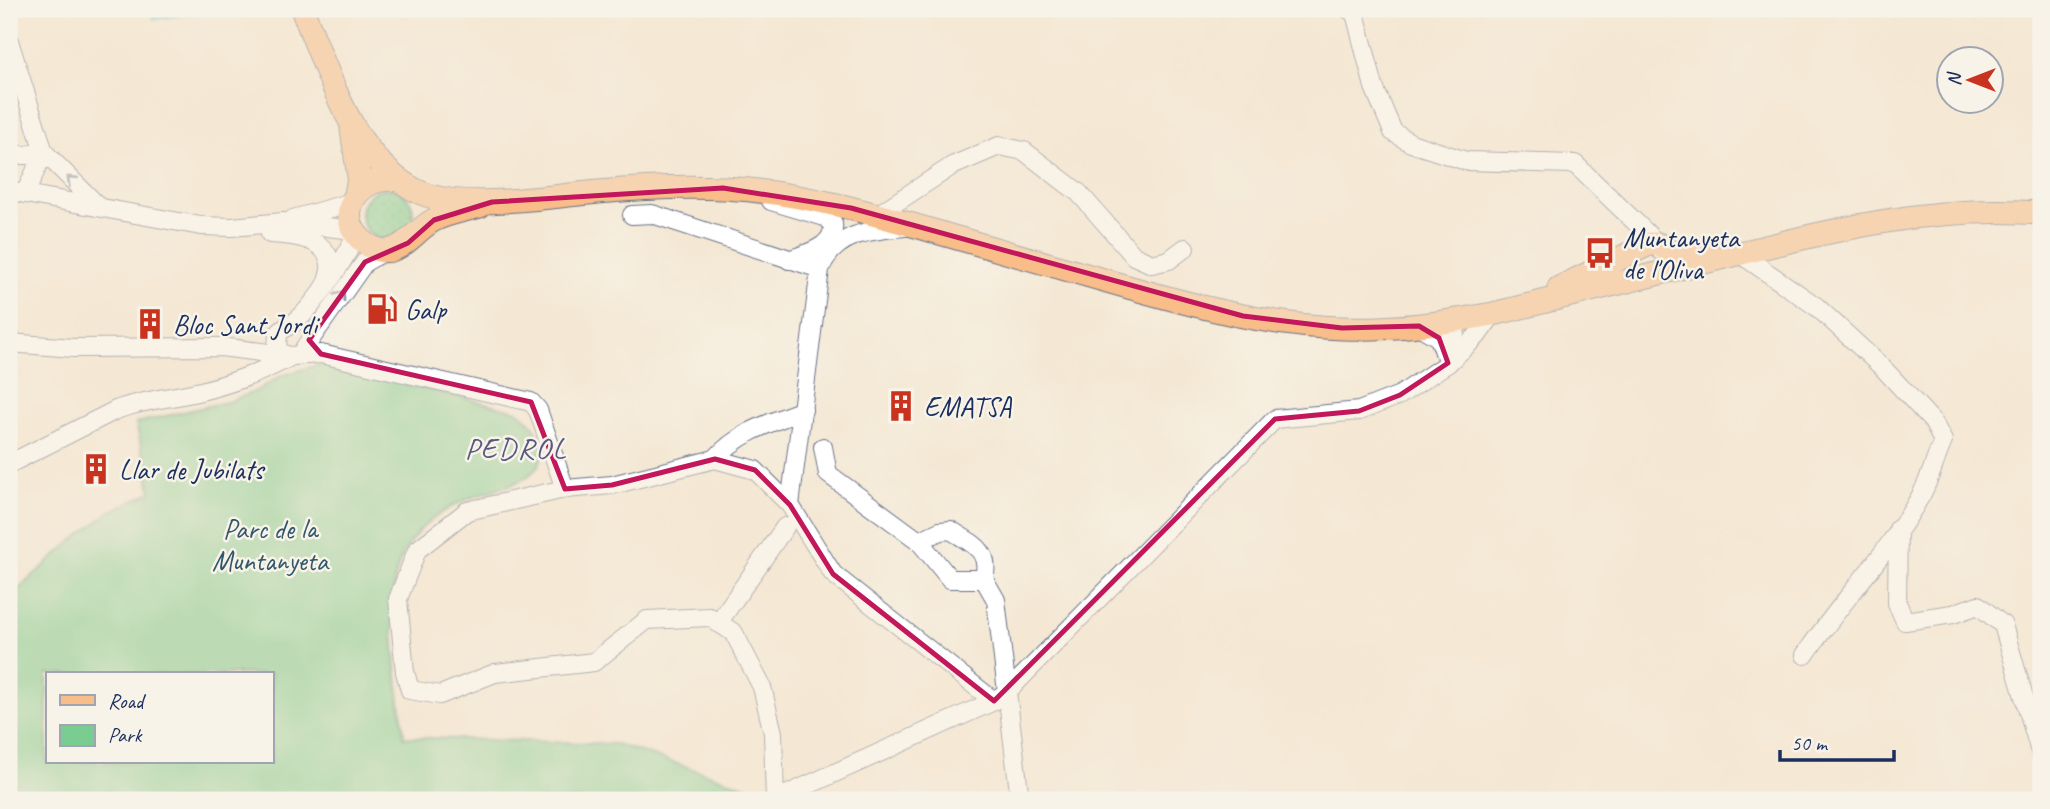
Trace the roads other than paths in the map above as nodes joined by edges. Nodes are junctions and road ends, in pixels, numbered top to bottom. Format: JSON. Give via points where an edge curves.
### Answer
{"nodes":[{"id":1,"x":302,"y":9,"type":"edge"},
{"id":2,"x":1353,"y":10,"type":"edge"},
{"id":3,"x":9,"y":41,"type":"edge"},
{"id":4,"x":351,"y":122,"type":"junction"},
{"id":5,"x":44,"y":152,"type":"junction"},
{"id":6,"x":9,"y":155,"type":"edge"},
{"id":7,"x":405,"y":185,"type":"junction"},
{"id":8,"x":723,"y":188,"type":"junction"},
{"id":9,"x":17,"y":192,"type":"edge"},
{"id":10,"x":354,"y":199,"type":"junction"},
{"id":11,"x":492,"y":202,"type":"junction"},
{"id":12,"x":99,"y":207,"type":"junction"},
{"id":13,"x":2041,"y":213,"type":"edge"},
{"id":14,"x":632,"y":215,"type":"dead end"},
{"id":15,"x":877,"y":215,"type":"junction"},
{"id":16,"x":283,"y":222,"type":"junction"},
{"id":17,"x":833,"y":223,"type":"junction"},
{"id":18,"x":917,"y":226,"type":"junction"},
{"id":19,"x":232,"y":227,"type":"junction"},
{"id":20,"x":355,"y":231,"type":"junction"},
{"id":21,"x":857,"y":234,"type":"junction"},
{"id":22,"x":416,"y":235,"type":"junction"},
{"id":23,"x":1649,"y":240,"type":"junction"},
{"id":24,"x":1185,"y":248,"type":"dead end"},
{"id":25,"x":387,"y":250,"type":"junction"},
{"id":26,"x":1739,"y":253,"type":"junction"},
{"id":27,"x":789,"y":260,"type":"junction"},
{"id":28,"x":820,"y":269,"type":"junction"},
{"id":29,"x":1661,"y":272,"type":"junction"},
{"id":30,"x":327,"y":284,"type":"junction"},
{"id":31,"x":1525,"y":306,"type":"junction"},
{"id":32,"x":1493,"y":313,"type":"junction"},
{"id":33,"x":1458,"y":320,"type":"junction"},
{"id":34,"x":1419,"y":326,"type":"junction"},
{"id":35,"x":9,"y":343,"type":"edge"},
{"id":36,"x":292,"y":343,"type":"junction"},
{"id":37,"x":1469,"y":344,"type":"junction"},
{"id":38,"x":221,"y":347,"type":"junction"},
{"id":39,"x":262,"y":352,"type":"junction"},
{"id":40,"x":1448,"y":363,"type":"junction"},
{"id":41,"x":236,"y":377,"type":"junction"},
{"id":42,"x":803,"y":410,"type":"junction"},
{"id":43,"x":823,"y":447,"type":"dead end"},
{"id":44,"x":715,"y":459,"type":"junction"},
{"id":45,"x":9,"y":464,"type":"edge"},
{"id":46,"x":565,"y":489,"type":"junction"},
{"id":47,"x":790,"y":505,"type":"junction"},
{"id":48,"x":785,"y":527,"type":"dead end"},
{"id":49,"x":1898,"y":529,"type":"junction"},
{"id":50,"x":919,"y":541,"type":"junction"},
{"id":51,"x":984,"y":579,"type":"junction"},
{"id":52,"x":718,"y":623,"type":"junction"},
{"id":53,"x":1805,"y":655,"type":"dead end"},
{"id":54,"x":1000,"y":696,"type":"junction"},
{"id":55,"x":2041,"y":755,"type":"edge"},
{"id":56,"x":775,"y":800,"type":"edge"},
{"id":57,"x":1020,"y":800,"type":"edge"}],
"edges":[{"from":1,"to":4,"type":"main road"},
{"from":2,"to":23,"type":"street","via":[[1374,87],[1393,132],[1411,143],[1466,161],[1575,164]]},
{"from":3,"to":5,"type":"street"},
{"from":4,"to":7,"type":"main road","via":[[383,167]]},
{"from":4,"to":10,"type":"main road","via":[[359,177]]},
{"from":5,"to":6,"type":"street"},
{"from":5,"to":9,"type":"street"},
{"from":12,"to":5,"type":"street","one_way":true},
{"from":7,"to":10,"type":"main road","via":[[386,178],[374,180]]},
{"from":7,"to":11,"type":"main road","via":[[430,197]]},
{"from":7,"to":22,"type":"main road","via":[[419,200],[422,211]]},
{"from":8,"to":11,"type":"main road"},
{"from":8,"to":15,"type":"main road","via":[[802,198]]},
{"from":8,"to":17,"type":"street"},
{"from":9,"to":12,"type":"street"},
{"from":10,"to":16,"type":"street"},
{"from":10,"to":20,"type":"main road","via":[[351,221]]},
{"from":11,"to":22,"type":"main road","via":[[434,220]]},
{"from":12,"to":19,"type":"street","via":[[201,226]]},
{"from":13,"to":26,"type":"main road","via":[[1961,211],[1914,216]]},
{"from":14,"to":27,"type":"street","via":[[652,215]]},
{"from":15,"to":18,"type":"main road"},
{"from":15,"to":24,"type":"street","via":[[952,166],[999,146],[1024,151],[1079,193],[1134,256],[1152,264],[1170,260]]},
{"from":16,"to":19,"type":"street"},
{"from":16,"to":20,"type":"street"},
{"from":17,"to":21,"type":"street"},
{"from":17,"to":27,"type":"street","via":[[829,240]]},
{"from":18,"to":21,"type":"street"},
{"from":18,"to":34,"type":"main road","via":[[1194,305],[1278,323],[1342,328]]},
{"from":19,"to":30,"type":"street","via":[[314,242],[330,265]]},
{"from":20,"to":25,"type":"main road","via":[[369,246]]},
{"from":20,"to":30,"type":"street","via":[[352,247]]},
{"from":21,"to":28,"type":"street","via":[[829,252]]},
{"from":22,"to":25,"type":"main road"},
{"from":23,"to":26,"type":"main road","via":[[1670,252]]},
{"from":23,"to":29,"type":"street","via":[[1664,258]]},
{"from":23,"to":31,"type":"main road"},
{"from":36,"to":25,"type":"street","one_way":true,"via":[[365,262]]},
{"from":26,"to":29,"type":"main road"},
{"from":26,"to":49,"type":"street","via":[[1817,307],[1933,422],[1943,442],[1921,496]]},
{"from":27,"to":28,"type":"street"},
{"from":28,"to":42,"type":"street"},
{"from":29,"to":31,"type":"main road"},
{"from":30,"to":36,"type":"street","via":[[297,320]]},
{"from":31,"to":32,"type":"main road"},
{"from":32,"to":33,"type":"main road"},
{"from":32,"to":37,"type":"street"},
{"from":33,"to":34,"type":"main road"},
{"from":33,"to":37,"type":"street"},
{"from":33,"to":40,"type":"street"},
{"from":34,"to":40,"type":"street","via":[[1439,338]]},
{"from":35,"to":38,"type":"street","via":[[74,348]]},
{"from":36,"to":38,"type":"street","via":[[266,337]]},
{"from":36,"to":39,"type":"street"},
{"from":36,"to":41,"type":"street","via":[[244,380]]},
{"from":36,"to":46,"type":"street","via":[[321,354],[531,402],[538,410]]},
{"from":37,"to":40,"type":"street"},
{"from":38,"to":39,"type":"street"},
{"from":38,"to":41,"type":"street","via":[[238,355],[243,365]]},
{"from":39,"to":41,"type":"street"},
{"from":40,"to":54,"type":"street","via":[[1400,395],[1359,411],[1275,419]]},
{"from":41,"to":45,"type":"street","via":[[202,391],[116,410]]},
{"from":42,"to":44,"type":"street","via":[[745,433]]},
{"from":42,"to":47,"type":"street"},
{"from":43,"to":50,"type":"street","via":[[828,474]]},
{"from":44,"to":46,"type":"street","via":[[612,485]]},
{"from":44,"to":47,"type":"street","via":[[755,470]]},
{"from":46,"to":52,"type":"street","via":[[467,511],[417,550],[398,599],[410,690],[440,695],[495,673],[594,662],[647,620],[710,617]]},
{"from":47,"to":54,"type":"street","via":[[833,574]]},
{"from":48,"to":52,"type":"street"},
{"from":49,"to":53,"type":"street"},
{"from":49,"to":55,"type":"street","via":[[1896,603],[1905,621],[1978,605],[2003,625]]},
{"from":50,"to":51,"type":"street","via":[[950,579]]},
{"from":50,"to":51,"type":"street","via":[[951,530],[983,552]]},
{"from":51,"to":54,"type":"street","via":[[996,600]]},
{"from":52,"to":56,"type":"street","via":[[734,633],[762,687],[773,733]]},
{"from":54,"to":56,"type":"street"},
{"from":54,"to":57,"type":"street"}]}
